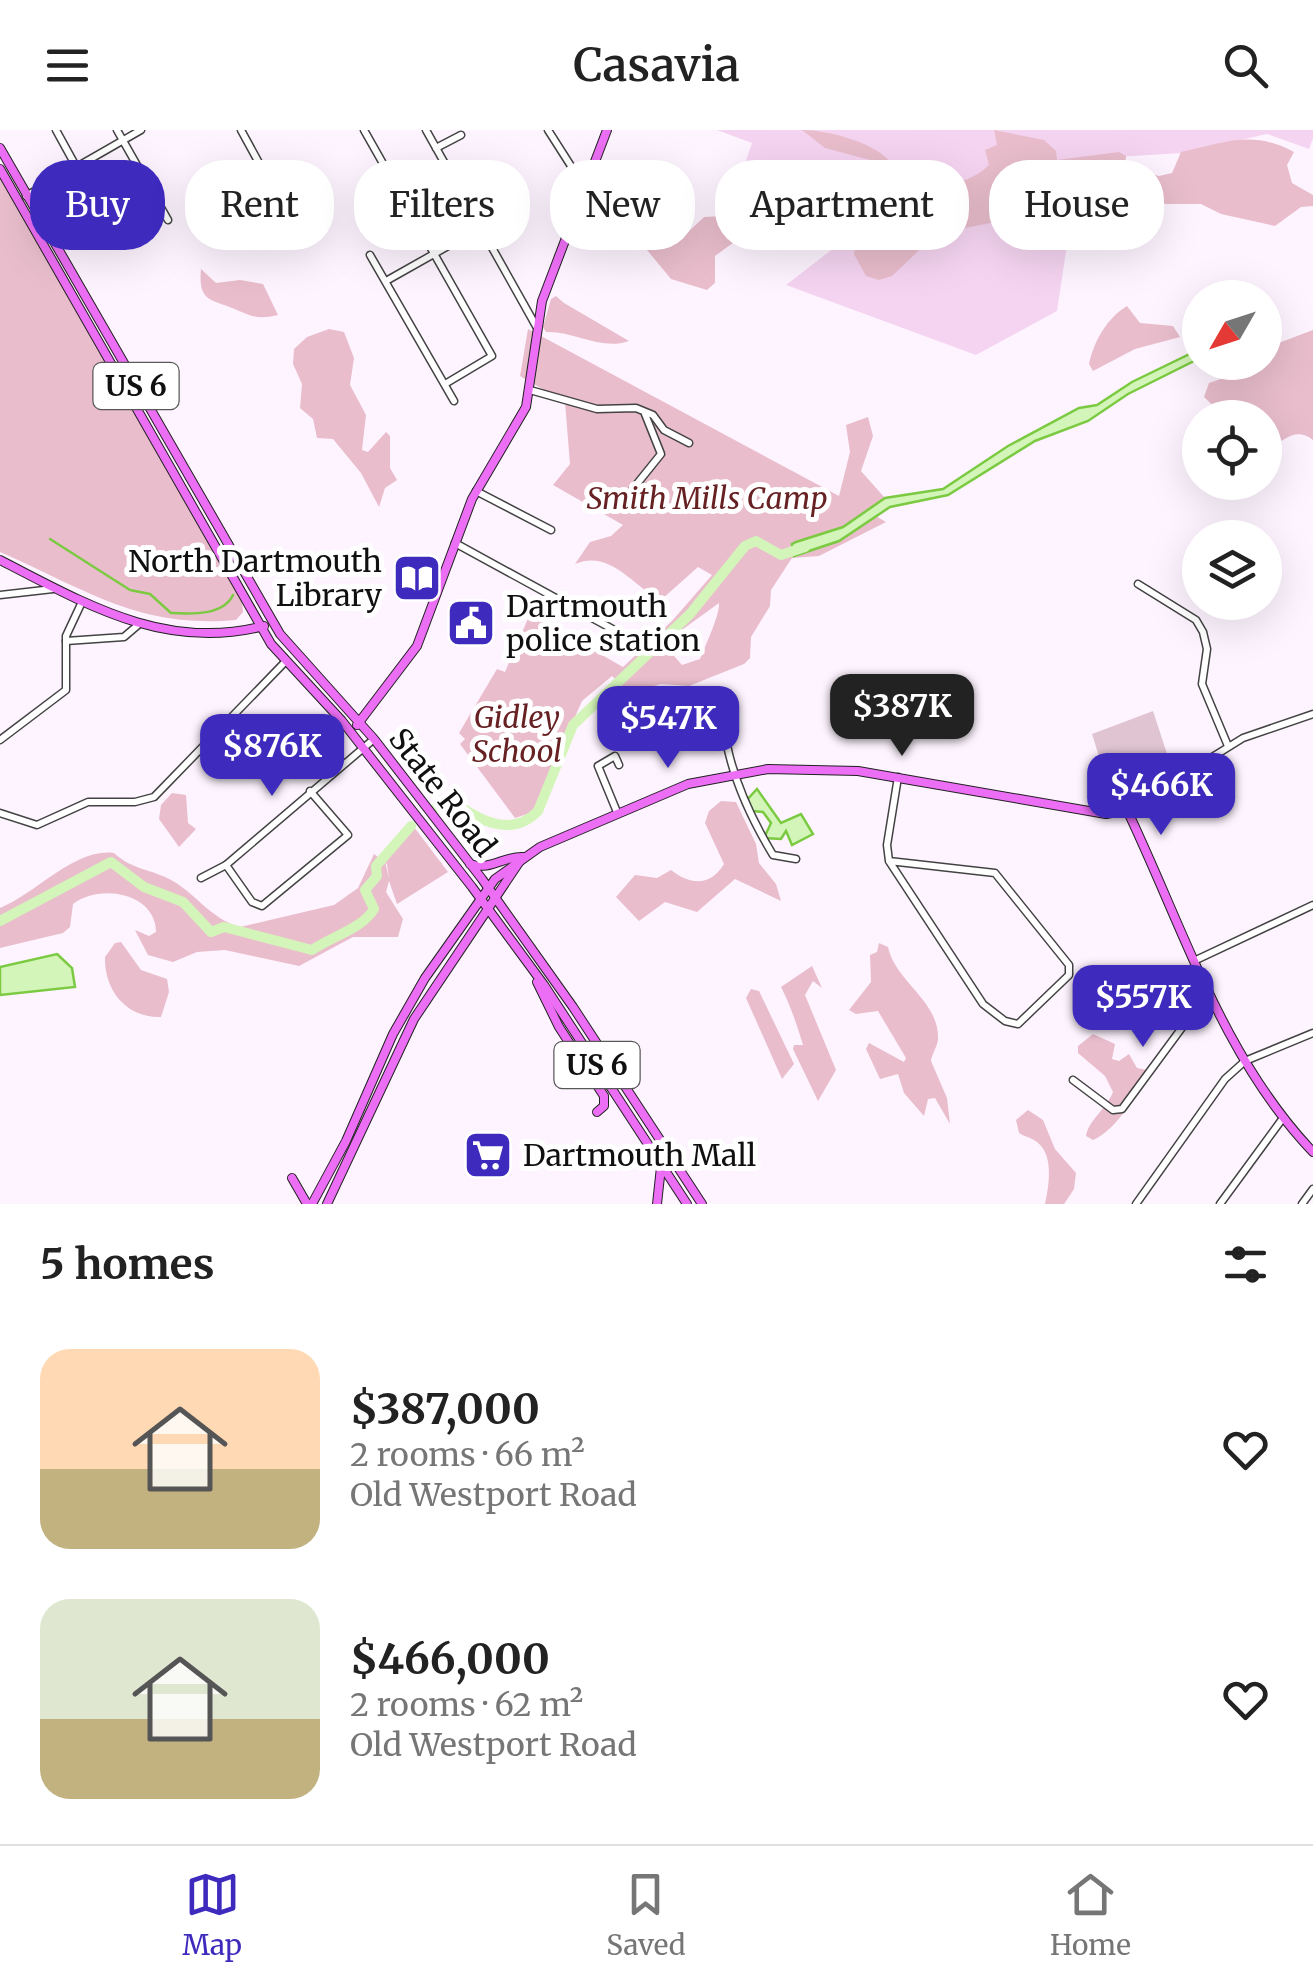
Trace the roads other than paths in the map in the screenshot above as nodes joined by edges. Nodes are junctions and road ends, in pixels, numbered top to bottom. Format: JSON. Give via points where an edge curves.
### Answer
{"nodes":[{"id":1,"x":56,"y":130,"type":"edge"},
{"id":2,"x":117,"y":130,"type":"edge"},
{"id":3,"x":140,"y":130,"type":"edge"},
{"id":4,"x":241,"y":130,"type":"edge"},
{"id":5,"x":364,"y":130,"type":"edge"},
{"id":6,"x":426,"y":130,"type":"edge"},
{"id":7,"x":548,"y":130,"type":"edge"},
{"id":8,"x":608,"y":130,"type":"edge"},
{"id":9,"x":460,"y":135,"type":"dead end"},
{"id":10,"x":123,"y":140,"type":"junction"},
{"id":11,"x":0,"y":148,"type":"edge"},
{"id":12,"x":436,"y":148,"type":"junction"},
{"id":13,"x":73,"y":160,"type":"edge"},
{"id":14,"x":87,"y":160,"type":"edge"},
{"id":15,"x":257,"y":160,"type":"edge"},
{"id":16,"x":443,"y":160,"type":"edge"},
{"id":17,"x":568,"y":160,"type":"edge"},
{"id":18,"x":597,"y":160,"type":"edge"},
{"id":19,"x":0,"y":169,"type":"edge"},
{"id":20,"x":30,"y":194,"type":"edge"},
{"id":21,"x":26,"y":196,"type":"junction"},
{"id":22,"x":168,"y":220,"type":"dead end"},
{"id":23,"x":440,"y":250,"type":"edge"},
{"id":24,"x":493,"y":250,"type":"edge"},
{"id":25,"x":564,"y":250,"type":"edge"},
{"id":26,"x":433,"y":254,"type":"junction"},
{"id":27,"x":370,"y":255,"type":"dead end"},
{"id":28,"x":386,"y":281,"type":"junction"},
{"id":29,"x":536,"y":326,"type":"junction"},
{"id":30,"x":446,"y":384,"type":"junction"},
{"id":31,"x":530,"y":390,"type":"junction"},
{"id":32,"x":454,"y":401,"type":"dead end"},
{"id":33,"x":644,"y":412,"type":"junction"},
{"id":34,"x":146,"y":416,"type":"junction"},
{"id":35,"x":689,"y":443,"type":"dead end"},
{"id":36,"x":632,"y":490,"type":"dead end"},
{"id":37,"x":476,"y":491,"type":"junction"},
{"id":38,"x":551,"y":530,"type":"dead end"},
{"id":39,"x":455,"y":543,"type":"junction"},
{"id":40,"x":0,"y":560,"type":"edge"},
{"id":41,"x":1138,"y":584,"type":"dead end"},
{"id":42,"x":53,"y":589,"type":"junction"},
{"id":43,"x":0,"y":595,"type":"edge"},
{"id":44,"x":81,"y":604,"type":"junction"},
{"id":45,"x":273,"y":624,"type":"junction"},
{"id":46,"x":138,"y":625,"type":"junction"},
{"id":47,"x":261,"y":627,"type":"junction"},
{"id":48,"x":66,"y":641,"type":"junction"},
{"id":49,"x":638,"y":643,"type":"dead end"},
{"id":50,"x":285,"y":662,"type":"junction"},
{"id":51,"x":1313,"y":715,"type":"edge"},
{"id":52,"x":360,"y":722,"type":"junction"},
{"id":53,"x":724,"y":726,"type":"dead end"},
{"id":54,"x":350,"y":731,"type":"junction"},
{"id":55,"x":374,"y":739,"type":"junction"},
{"id":56,"x":0,"y":740,"type":"edge"},
{"id":57,"x":1228,"y":746,"type":"junction"},
{"id":58,"x":362,"y":748,"type":"junction"},
{"id":59,"x":619,"y":765,"type":"dead end"},
{"id":60,"x":734,"y":774,"type":"junction"},
{"id":61,"x":898,"y":777,"type":"junction"},
{"id":62,"x":310,"y":791,"type":"junction"},
{"id":63,"x":1126,"y":810,"type":"junction"},
{"id":64,"x":616,"y":812,"type":"junction"},
{"id":65,"x":0,"y":813,"type":"edge"},
{"id":66,"x":523,"y":858,"type":"junction"},
{"id":67,"x":796,"y":859,"type":"dead end"},
{"id":68,"x":889,"y":861,"type":"junction"},
{"id":69,"x":470,"y":864,"type":"junction"},
{"id":70,"x":226,"y":866,"type":"junction"},
{"id":71,"x":200,"y":878,"type":"dead end"},
{"id":72,"x":488,"y":888,"type":"junction"},
{"id":73,"x":494,"y":896,"type":"junction"},
{"id":74,"x":480,"y":898,"type":"junction"},
{"id":75,"x":1313,"y":905,"type":"edge"},
{"id":76,"x":486,"y":908,"type":"junction"},
{"id":77,"x":1196,"y":960,"type":"junction"},
{"id":78,"x":531,"y":969,"type":"junction"},
{"id":79,"x":1210,"y":990,"type":"junction"},
{"id":80,"x":1313,"y":1033,"type":"edge"},
{"id":81,"x":1245,"y":1061,"type":"junction"},
{"id":82,"x":1073,"y":1080,"type":"dead end"},
{"id":83,"x":597,"y":1112,"type":"dead end"},
{"id":84,"x":1283,"y":1118,"type":"junction"},
{"id":85,"x":1313,"y":1152,"type":"edge"},
{"id":86,"x":660,"y":1163,"type":"junction"},
{"id":87,"x":292,"y":1178,"type":"dead end"},
{"id":88,"x":1313,"y":1189,"type":"edge"},
{"id":89,"x":310,"y":1204,"type":"edge"},
{"id":90,"x":327,"y":1204,"type":"edge"},
{"id":91,"x":657,"y":1204,"type":"edge"},
{"id":92,"x":687,"y":1204,"type":"edge"},
{"id":93,"x":702,"y":1204,"type":"edge"},
{"id":94,"x":1136,"y":1204,"type":"edge"},
{"id":95,"x":1220,"y":1204,"type":"edge"},
{"id":96,"x":1302,"y":1204,"type":"edge"}],
"edges":[{"from":1,"to":13,"type":"street"},
{"from":2,"to":10,"type":"street"},
{"from":3,"to":10,"type":"street"},
{"from":4,"to":15,"type":"street"},
{"from":5,"to":26,"type":"street"},
{"from":6,"to":12,"type":"street"},
{"from":7,"to":17,"type":"street"},
{"from":8,"to":18,"type":"main road"},
{"from":9,"to":12,"type":"street"},
{"from":10,"to":14,"type":"street"},
{"from":10,"to":22,"type":"street"},
{"from":11,"to":21,"type":"main road","name":"State Road","number":"US 6"},
{"from":12,"to":16,"type":"street"},
{"from":19,"to":34,"type":"main road","name":"State Road","number":"US 6"},
{"from":20,"to":21,"type":"street"},
{"from":21,"to":34,"type":"main road","name":"State Road","number":"US 6"},
{"from":23,"to":26,"type":"street"},
{"from":24,"to":29,"type":"street"},
{"from":25,"to":29,"type":"main road"},
{"from":26,"to":28,"type":"street"},
{"from":26,"to":30,"type":"street","via":[[492,356]]},
{"from":27,"to":28,"type":"street"},
{"from":28,"to":30,"type":"street"},
{"from":29,"to":31,"type":"main road"},
{"from":30,"to":32,"type":"street"},
{"from":31,"to":33,"type":"street","via":[[597,409]]},
{"from":31,"to":37,"type":"main road"},
{"from":33,"to":35,"type":"street"},
{"from":33,"to":36,"type":"street","via":[[661,454]]},
{"from":34,"to":45,"type":"main road","name":"State Road","number":"US 6"},
{"from":34,"to":47,"type":"main road","name":"State Road","number":"US 6"},
{"from":37,"to":38,"type":"street"},
{"from":37,"to":39,"type":"main road"},
{"from":39,"to":49,"type":"street"},
{"from":39,"to":52,"type":"main road","via":[[417,646]]},
{"from":40,"to":42,"type":"main road"},
{"from":41,"to":57,"type":"street","via":[[1196,620],[1203,632],[1202,684]]},
{"from":42,"to":43,"type":"street"},
{"from":42,"to":44,"type":"main road"},
{"from":44,"to":46,"type":"main road"},
{"from":44,"to":48,"type":"street"},
{"from":45,"to":47,"type":"main road"},
{"from":45,"to":52,"type":"main road","name":"State Road","number":"US 6"},
{"from":46,"to":47,"type":"main road","via":[[200,632]]},
{"from":46,"to":48,"type":"street","via":[[124,637]]},
{"from":47,"to":50,"type":"main road","name":"State Road","number":"US 6"},
{"from":48,"to":56,"type":"street","via":[[66,690]]},
{"from":50,"to":54,"type":"main road","name":"State Road","number":"US 6"},
{"from":50,"to":65,"type":"street","via":[[154,797],[88,802],[37,825]]},
{"from":51,"to":57,"type":"street"},
{"from":52,"to":54,"type":"main road"},
{"from":52,"to":55,"type":"main road","name":"State Road","number":"US 6"},
{"from":53,"to":60,"type":"street"},
{"from":54,"to":58,"type":"main road","name":"State Road","number":"US 6"},
{"from":55,"to":58,"type":"street"},
{"from":55,"to":69,"type":"main road","name":"State Road","number":"US 6"},
{"from":57,"to":63,"type":"street"},
{"from":58,"to":62,"type":"street"},
{"from":58,"to":74,"type":"main road","name":"State Road","number":"US 6"},
{"from":59,"to":64,"type":"street","via":[[615,756],[598,766]]},
{"from":60,"to":61,"type":"main road","via":[[823,768]]},
{"from":60,"to":64,"type":"main road"},
{"from":60,"to":67,"type":"street","via":[[773,854]]},
{"from":61,"to":63,"type":"main road","via":[[1106,814]]},
{"from":61,"to":68,"type":"street"},
{"from":62,"to":70,"type":"street"},
{"from":62,"to":70,"type":"street","via":[[348,835],[260,906]]},
{"from":63,"to":77,"type":"main road"},
{"from":64,"to":66,"type":"main road"},
{"from":66,"to":69,"type":"main road","via":[[487,868]]},
{"from":66,"to":72,"type":"main road"},
{"from":66,"to":73,"type":"main road"},
{"from":68,"to":68,"type":"street","via":[[995,873],[1069,965],[1069,976],[1023,1022],[1005,1021],[979,999]]},
{"from":69,"to":72,"type":"main road","name":"State Road","number":"US 6"},
{"from":70,"to":71,"type":"street"},
{"from":72,"to":73,"type":"main road","name":"State Road","number":"US 6"},
{"from":72,"to":74,"type":"main road"},
{"from":73,"to":76,"type":"main road"},
{"from":73,"to":93,"type":"main road","name":"State Road","number":"US 6"},
{"from":74,"to":76,"type":"main road","name":"State Road","number":"US 6"},
{"from":74,"to":89,"type":"main road","via":[[404,1012]]},
{"from":75,"to":77,"type":"street"},
{"from":76,"to":78,"type":"main road","name":"State Road","number":"US 6"},
{"from":76,"to":90,"type":"main road","via":[[414,1019]]},
{"from":77,"to":79,"type":"main road"},
{"from":78,"to":83,"type":"main road","via":[[604,1096]]},
{"from":78,"to":86,"type":"main road","name":"State Road","number":"US 6"},
{"from":79,"to":81,"type":"main road"},
{"from":79,"to":82,"type":"street","via":[[1122,1109],[1113,1110]]},
{"from":80,"to":81,"type":"street"},
{"from":81,"to":84,"type":"main road"},
{"from":81,"to":94,"type":"street"},
{"from":84,"to":85,"type":"main road"},
{"from":84,"to":95,"type":"street"},
{"from":86,"to":91,"type":"main road"},
{"from":86,"to":92,"type":"main road","name":"State Road","number":"US 6"},
{"from":87,"to":89,"type":"main road"},
{"from":88,"to":96,"type":"street"}]}
